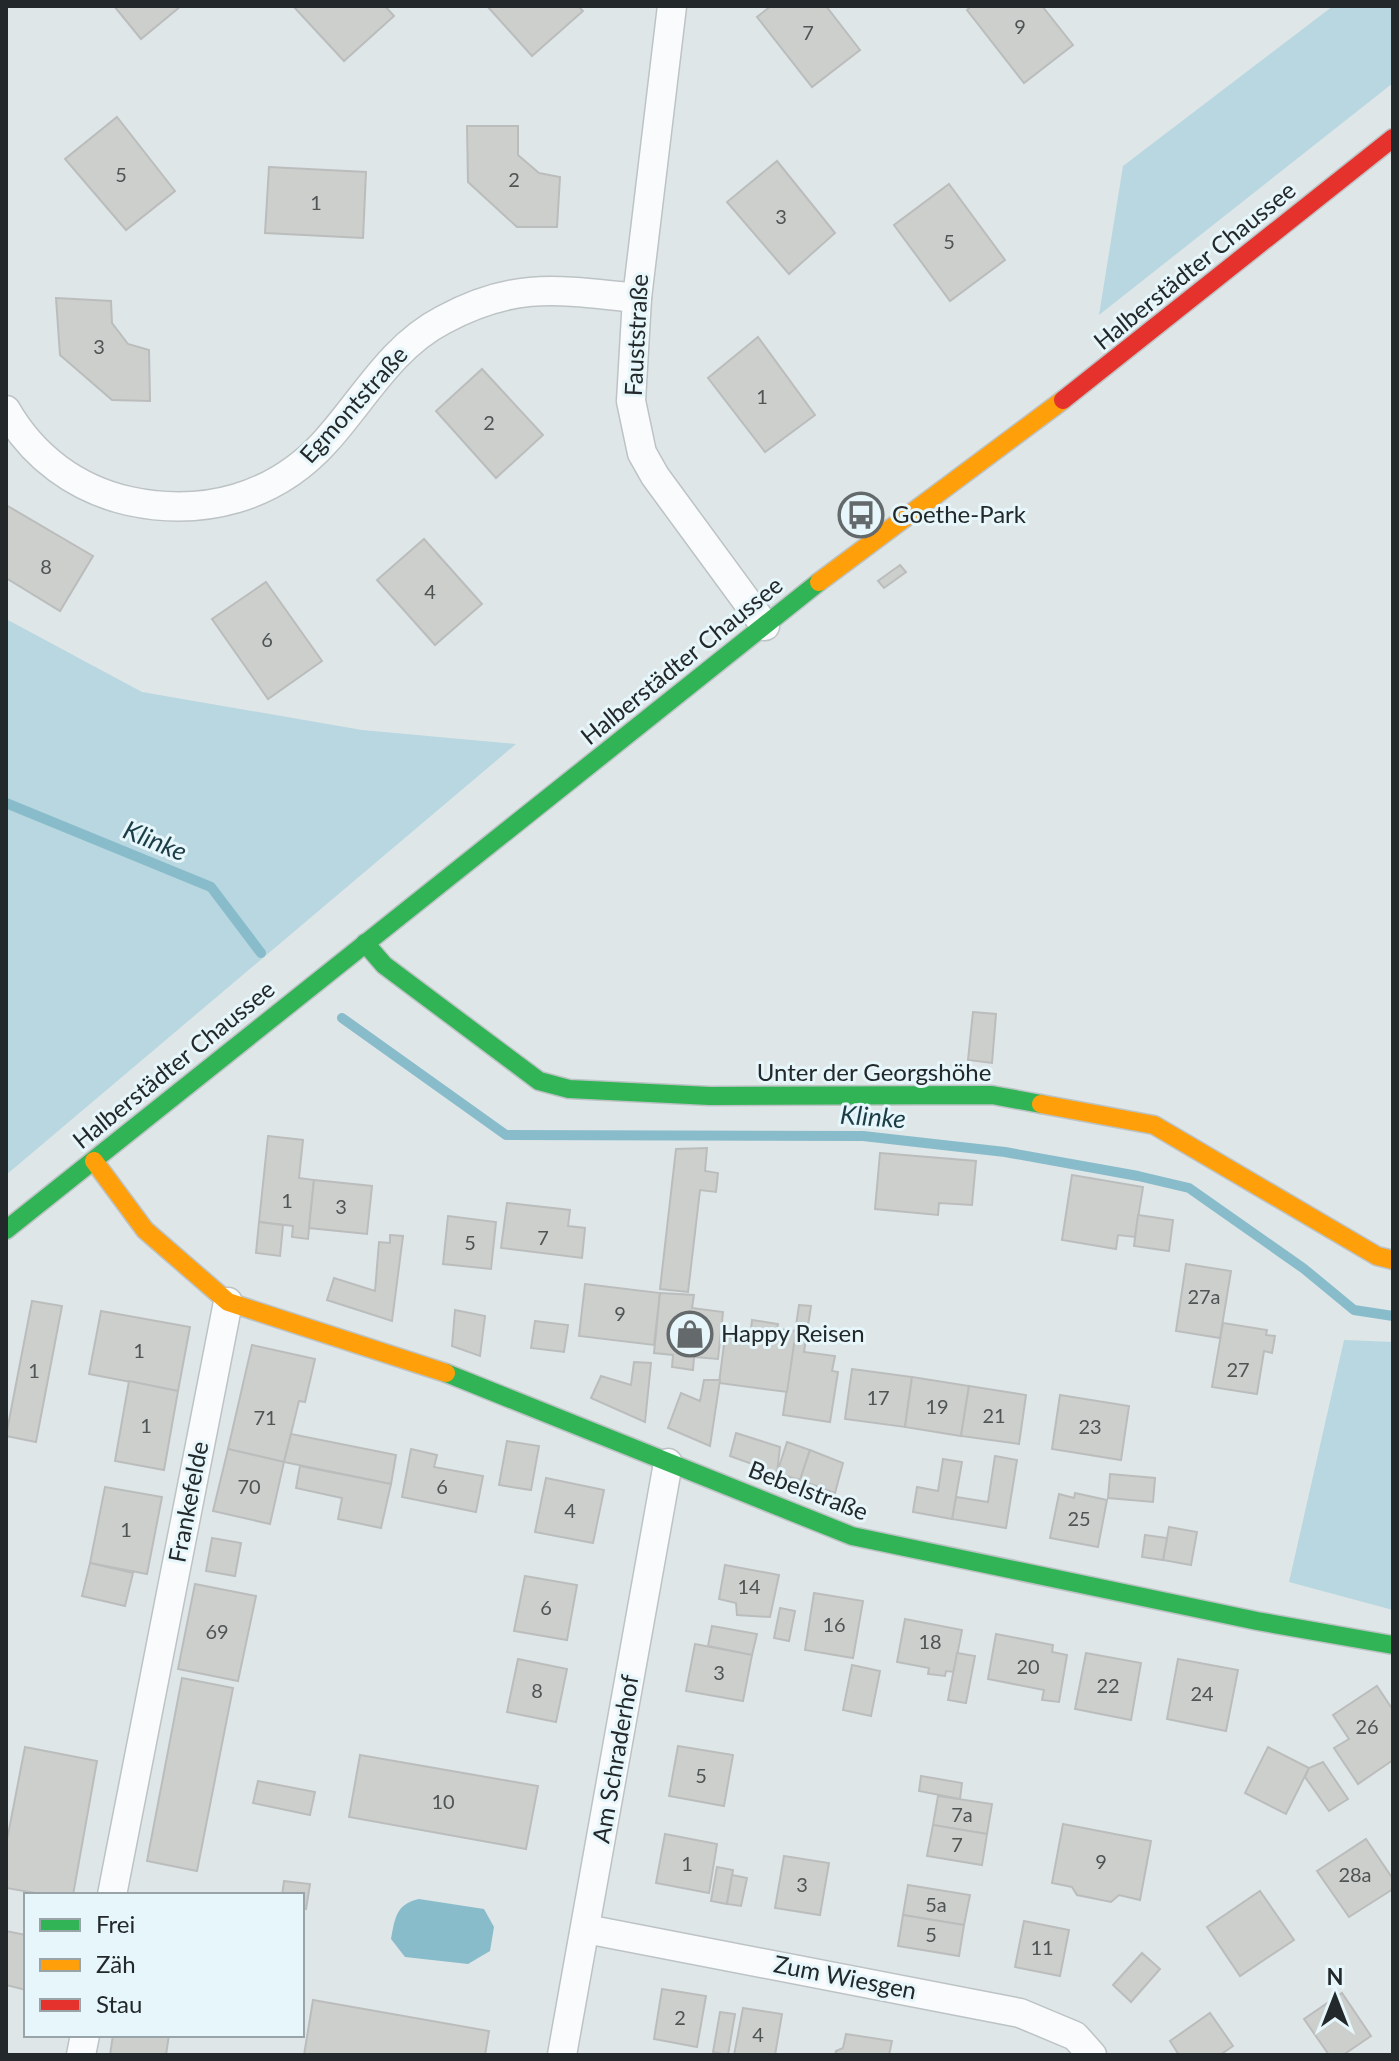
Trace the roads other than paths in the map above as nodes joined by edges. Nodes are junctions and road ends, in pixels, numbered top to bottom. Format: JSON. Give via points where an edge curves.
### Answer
{"nodes":[{"id":1,"x":672,"y":6,"type":"edge"},
{"id":2,"x":1393,"y":138,"type":"edge"},
{"id":3,"x":637,"y":298,"type":"junction"},
{"id":4,"x":6,"y":410,"type":"edge"},
{"id":5,"x":765,"y":626,"type":"junction"},
{"id":6,"x":365,"y":943,"type":"junction"},
{"id":7,"x":94,"y":1161,"type":"junction"},
{"id":8,"x":6,"y":1230,"type":"edge"},
{"id":9,"x":1393,"y":1260,"type":"edge"},
{"id":10,"x":228,"y":1302,"type":"junction"},
{"id":11,"x":668,"y":1463,"type":"junction"},
{"id":12,"x":1393,"y":1645,"type":"edge"},
{"id":13,"x":112,"y":1893,"type":"edge"},
{"id":14,"x":586,"y":1929,"type":"junction"},
{"id":15,"x":562,"y":2055,"type":"edge"},
{"id":16,"x":1092,"y":2055,"type":"edge"}],
"edges":[{"from":1,"to":3,"type":"street","name":"Fauststraße"},
{"from":2,"to":5,"type":"street","name":"Halberstädter Chaussee","via":[[1114,362]]},
{"from":3,"to":4,"type":"street","name":"Egmontstraße","via":[[520,291],[465,308],[418,336],[386,365],[325,442],[299,466],[271,487],[214,505],[168,507],[105,495],[73,480],[42,456]]},
{"from":3,"to":5,"type":"street","name":"Fauststraße","via":[[631,401],[642,453]]},
{"from":5,"to":6,"type":"street","name":"Halberstädter Chaussee"},
{"from":6,"to":7,"type":"street","name":"Halberstädter Chaussee"},
{"from":6,"to":9,"type":"street","name":"Unter der Georgshöhe","via":[[384,965],[539,1081],[569,1089],[710,1096],[992,1095],[1154,1125],[1377,1256]]},
{"from":7,"to":8,"type":"street","name":"Halberstädter Chaussee"},
{"from":7,"to":10,"type":"street","via":[[145,1230]]},
{"from":10,"to":11,"type":"street","name":"Bebelstraße","via":[[469,1380]]},
{"from":10,"to":13,"type":"street","name":"Frankefelde"},
{"from":11,"to":12,"type":"street","name":"Bebelstraße","via":[[852,1536]]},
{"from":11,"to":14,"type":"street","name":"Am Schraderhof"},
{"from":14,"to":15,"type":"street","name":"Am Schraderhof"},
{"from":14,"to":16,"type":"street","name":"Zum Wiesgen","via":[[1020,2013],[1075,2036]]}]}
